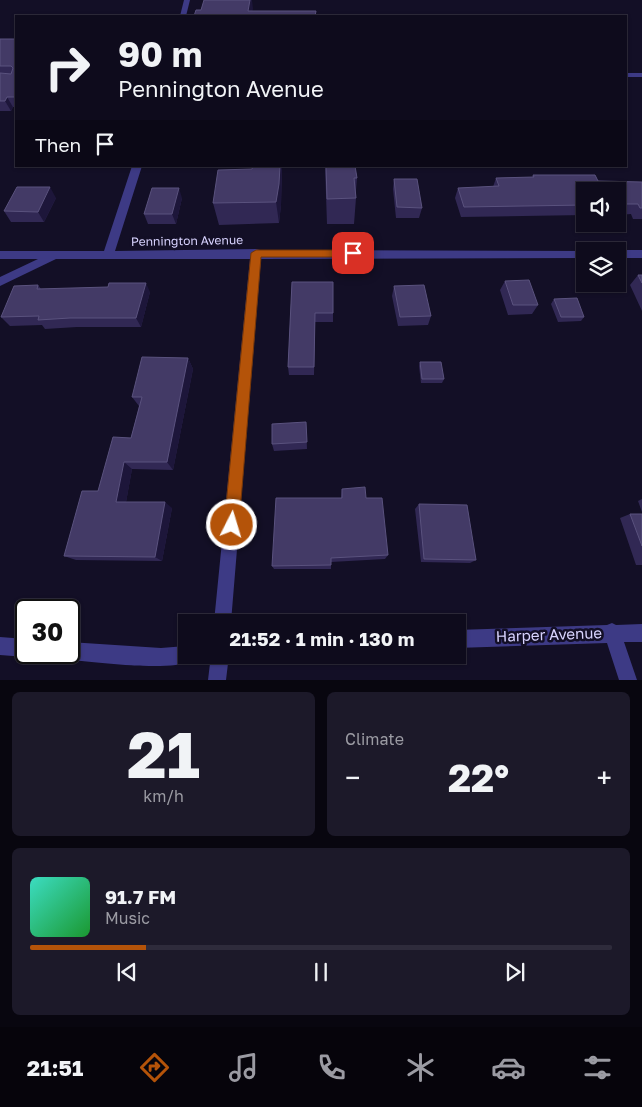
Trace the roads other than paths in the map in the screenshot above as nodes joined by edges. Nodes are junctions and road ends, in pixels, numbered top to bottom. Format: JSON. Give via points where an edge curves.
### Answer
{"nodes":[{"id":1,"x":187,"y":0,"type":"edge"},
{"id":2,"x":183,"y":15,"type":"edge"},
{"id":3,"x":627,"y":75,"type":"edge"},
{"id":4,"x":642,"y":75,"type":"edge"},
{"id":5,"x":137,"y":167,"type":"edge"},
{"id":6,"x":256,"y":253,"type":"junction"},
{"id":7,"x":576,"y":254,"type":"edge"},
{"id":8,"x":626,"y":254,"type":"edge"},
{"id":9,"x":642,"y":254,"type":"edge"},
{"id":10,"x":0,"y":255,"type":"edge"},
{"id":11,"x":54,"y":255,"type":"junction"},
{"id":12,"x":108,"y":256,"type":"junction"},
{"id":13,"x":0,"y":282,"type":"edge"},
{"id":14,"x":224,"y":614,"type":"edge"},
{"id":15,"x":612,"y":632,"type":"junction"},
{"id":16,"x":642,"y":633,"type":"edge"},
{"id":17,"x":466,"y":638,"type":"edge"},
{"id":18,"x":0,"y":646,"type":"edge"},
{"id":19,"x":15,"y":647,"type":"edge"},
{"id":20,"x":80,"y":652,"type":"edge"},
{"id":21,"x":178,"y":656,"type":"edge"},
{"id":22,"x":219,"y":664,"type":"edge"},
{"id":23,"x":217,"y":680,"type":"edge"},
{"id":24,"x":628,"y":680,"type":"edge"}],
"edges":[{"from":1,"to":2,"type":"street"},
{"from":3,"to":4,"type":"street"},
{"from":5,"to":12,"type":"street"},
{"from":6,"to":7,"type":"street","name":"Pennington Avenue"},
{"from":6,"to":12,"type":"street","name":"Pennington Avenue"},
{"from":6,"to":14,"type":"street"},
{"from":8,"to":9,"type":"street"},
{"from":10,"to":11,"type":"street","name":"Pennington Avenue"},
{"from":11,"to":12,"type":"street","name":"Pennington Avenue"},
{"from":11,"to":13,"type":"street"},
{"from":15,"to":16,"type":"street","name":"Harper Avenue"},
{"from":15,"to":17,"type":"street","name":"Harper Avenue"},
{"from":15,"to":24,"type":"street"},
{"from":18,"to":19,"type":"street"},
{"from":20,"to":21,"type":"street"},
{"from":22,"to":23,"type":"street"}]}
